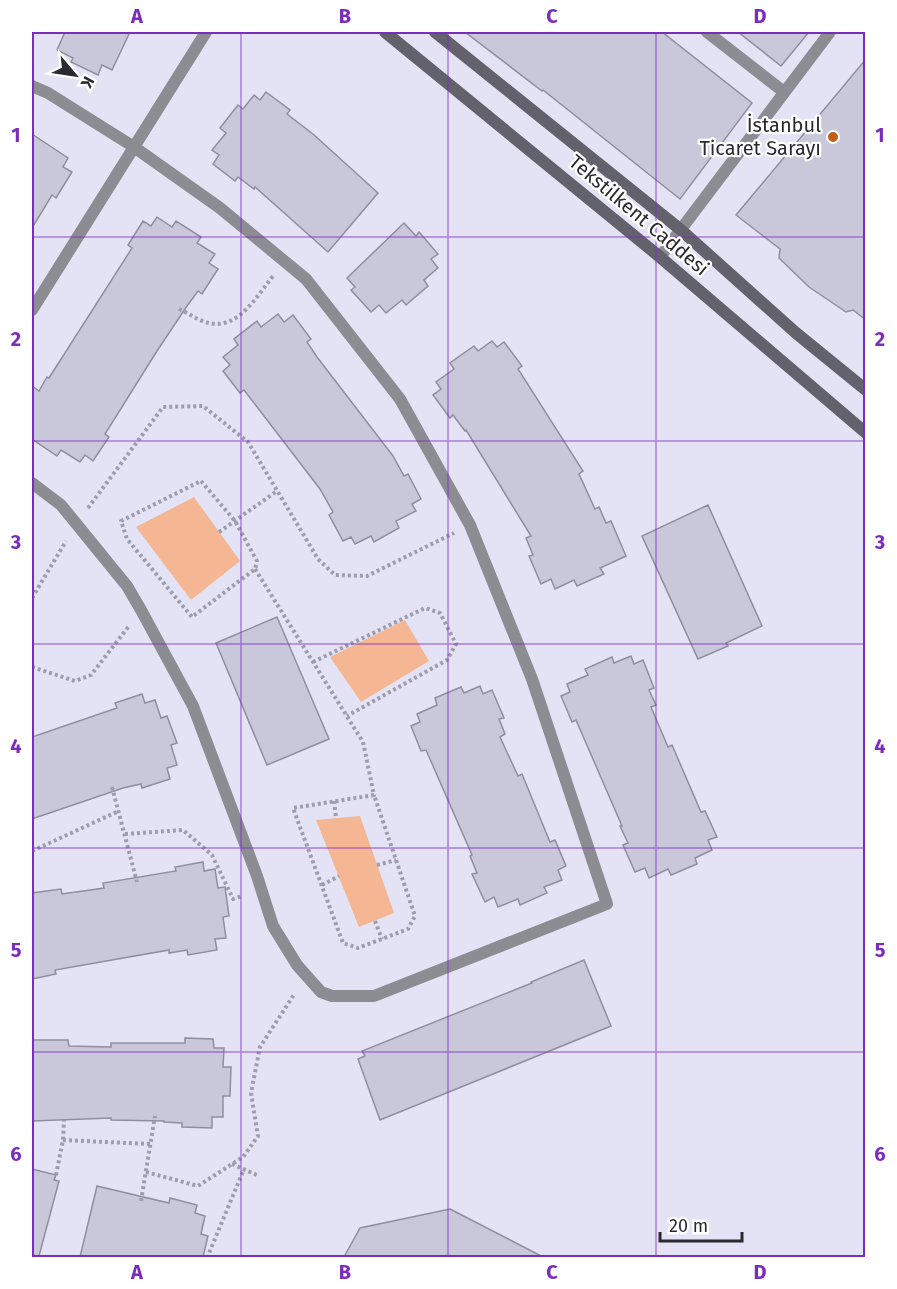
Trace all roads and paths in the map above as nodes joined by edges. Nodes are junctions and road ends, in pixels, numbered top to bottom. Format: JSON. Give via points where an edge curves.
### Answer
{"nodes":[{"id":1,"x":206,"y":32,"type":"edge"},
{"id":2,"x":385,"y":32,"type":"edge"},
{"id":3,"x":435,"y":32,"type":"edge"},
{"id":4,"x":707,"y":32,"type":"edge"},
{"id":5,"x":830,"y":32,"type":"edge"},
{"id":6,"x":32,"y":86,"type":"edge"},
{"id":7,"x":784,"y":92,"type":"junction"},
{"id":8,"x":134,"y":147,"type":"junction"},
{"id":9,"x":681,"y":230,"type":"junction"},
{"id":10,"x":660,"y":256,"type":"junction"},
{"id":11,"x":285,"y":262,"type":"junction"},
{"id":12,"x":179,"y":309,"type":"dead end"},
{"id":13,"x":32,"y":310,"type":"edge"},
{"id":14,"x":866,"y":390,"type":"edge"},
{"id":15,"x":866,"y":433,"type":"edge"},
{"id":16,"x":32,"y":483,"type":"edge"},
{"id":17,"x":277,"y":491,"type":"junction"},
{"id":18,"x":235,"y":521,"type":"junction"},
{"id":19,"x":76,"y":524,"type":"junction"},
{"id":20,"x":470,"y":525,"type":"junction"},
{"id":21,"x":219,"y":532,"type":"dead end"},
{"id":22,"x":255,"y":569,"type":"junction"},
{"id":23,"x":32,"y":597,"type":"edge"},
{"id":24,"x":141,"y":610,"type":"junction"},
{"id":25,"x":313,"y":662,"type":"junction"},
{"id":26,"x":32,"y":667,"type":"edge"},
{"id":27,"x":347,"y":716,"type":"junction"},
{"id":28,"x":112,"y":787,"type":"dead end"},
{"id":29,"x":374,"y":795,"type":"junction"},
{"id":30,"x":334,"y":801,"type":"junction"},
{"id":31,"x":118,"y":811,"type":"junction"},
{"id":32,"x":336,"y":818,"type":"dead end"},
{"id":33,"x":125,"y":834,"type":"junction"},
{"id":34,"x":32,"y":851,"type":"edge"},
{"id":35,"x":396,"y":860,"type":"junction"},
{"id":36,"x":377,"y":865,"type":"dead end"},
{"id":37,"x":339,"y":876,"type":"dead end"},
{"id":38,"x":137,"y":882,"type":"dead end"},
{"id":39,"x":322,"y":885,"type":"junction"},
{"id":40,"x":262,"y":890,"type":"junction"},
{"id":41,"x":375,"y":921,"type":"dead end"},
{"id":42,"x":382,"y":939,"type":"junction"},
{"id":43,"x":307,"y":976,"type":"junction"},
{"id":44,"x":155,"y":1116,"type":"dead end"},
{"id":45,"x":64,"y":1120,"type":"dead end"},
{"id":46,"x":63,"y":1140,"type":"junction"},
{"id":47,"x":150,"y":1144,"type":"junction"},
{"id":48,"x":232,"y":1164,"type":"junction"},
{"id":49,"x":244,"y":1169,"type":"junction"},
{"id":50,"x":146,"y":1172,"type":"junction"},
{"id":51,"x":56,"y":1175,"type":"dead end"},
{"id":52,"x":259,"y":1176,"type":"dead end"},
{"id":53,"x":141,"y":1201,"type":"dead end"},
{"id":54,"x":207,"y":1257,"type":"edge"}],
"edges":[{"from":1,"to":8,"type":"street"},
{"from":2,"to":10,"type":"street","name":"Tekstilkent Caddesi"},
{"from":3,"to":9,"type":"street","name":"Tekstilkent Caddesi"},
{"from":4,"to":7,"type":"street"},
{"from":5,"to":7,"type":"street"},
{"from":6,"to":8,"type":"street"},
{"from":7,"to":9,"type":"street"},
{"from":8,"to":11,"type":"street","via":[[220,208]]},
{"from":8,"to":13,"type":"street"},
{"from":9,"to":10,"type":"street"},
{"from":9,"to":14,"type":"street","name":"Tekstilkent Caddesi"},
{"from":10,"to":15,"type":"street","name":"Tekstilkent Caddesi"},
{"from":11,"to":12,"type":"path","via":[[238,318],[210,324]]},
{"from":11,"to":20,"type":"street","via":[[306,279],[400,399]]},
{"from":16,"to":19,"type":"street","via":[[61,505]]},
{"from":17,"to":18,"type":"path"},
{"from":17,"to":19,"type":"path","via":[[248,442],[203,406],[163,407]]},
{"from":17,"to":20,"type":"path","via":[[318,559],[335,575],[367,576]]},
{"from":18,"to":21,"type":"path"},
{"from":18,"to":22,"type":"path","via":[[257,561]]},
{"from":18,"to":22,"type":"path","via":[[201,481],[121,521],[127,539],[192,617]]},
{"from":19,"to":23,"type":"path"},
{"from":19,"to":24,"type":"street","via":[[127,586]]},
{"from":20,"to":43,"type":"street","via":[[532,679],[608,904],[375,996],[332,996],[321,992]]},
{"from":22,"to":25,"type":"path"},
{"from":24,"to":26,"type":"path","via":[[91,675],[75,681]]},
{"from":24,"to":40,"type":"street","via":[[193,706]]},
{"from":25,"to":27,"type":"path"},
{"from":25,"to":27,"type":"path","via":[[425,608],[440,613],[456,644],[447,660]]},
{"from":27,"to":29,"type":"path","via":[[363,742]]},
{"from":28,"to":31,"type":"path"},
{"from":29,"to":30,"type":"path"},
{"from":29,"to":35,"type":"path"},
{"from":30,"to":32,"type":"path"},
{"from":30,"to":39,"type":"path","via":[[293,808]]},
{"from":31,"to":33,"type":"path"},
{"from":31,"to":34,"type":"path"},
{"from":33,"to":38,"type":"path"},
{"from":33,"to":40,"type":"path","via":[[183,830],[212,855],[232,899]]},
{"from":35,"to":36,"type":"path"},
{"from":35,"to":42,"type":"path","via":[[415,916],[408,929]]},
{"from":37,"to":39,"type":"path"},
{"from":39,"to":42,"type":"path","via":[[343,943],[358,948]]},
{"from":40,"to":43,"type":"street","via":[[273,926]]},
{"from":41,"to":42,"type":"path"},
{"from":43,"to":48,"type":"path","via":[[260,1047],[251,1093],[258,1136],[243,1157]]},
{"from":44,"to":47,"type":"path"},
{"from":45,"to":46,"type":"path"},
{"from":46,"to":47,"type":"path"},
{"from":46,"to":51,"type":"path"},
{"from":47,"to":50,"type":"path"},
{"from":48,"to":49,"type":"path"},
{"from":48,"to":50,"type":"path","via":[[198,1185]]},
{"from":49,"to":52,"type":"path"},
{"from":49,"to":54,"type":"path"},
{"from":50,"to":53,"type":"path"}]}
